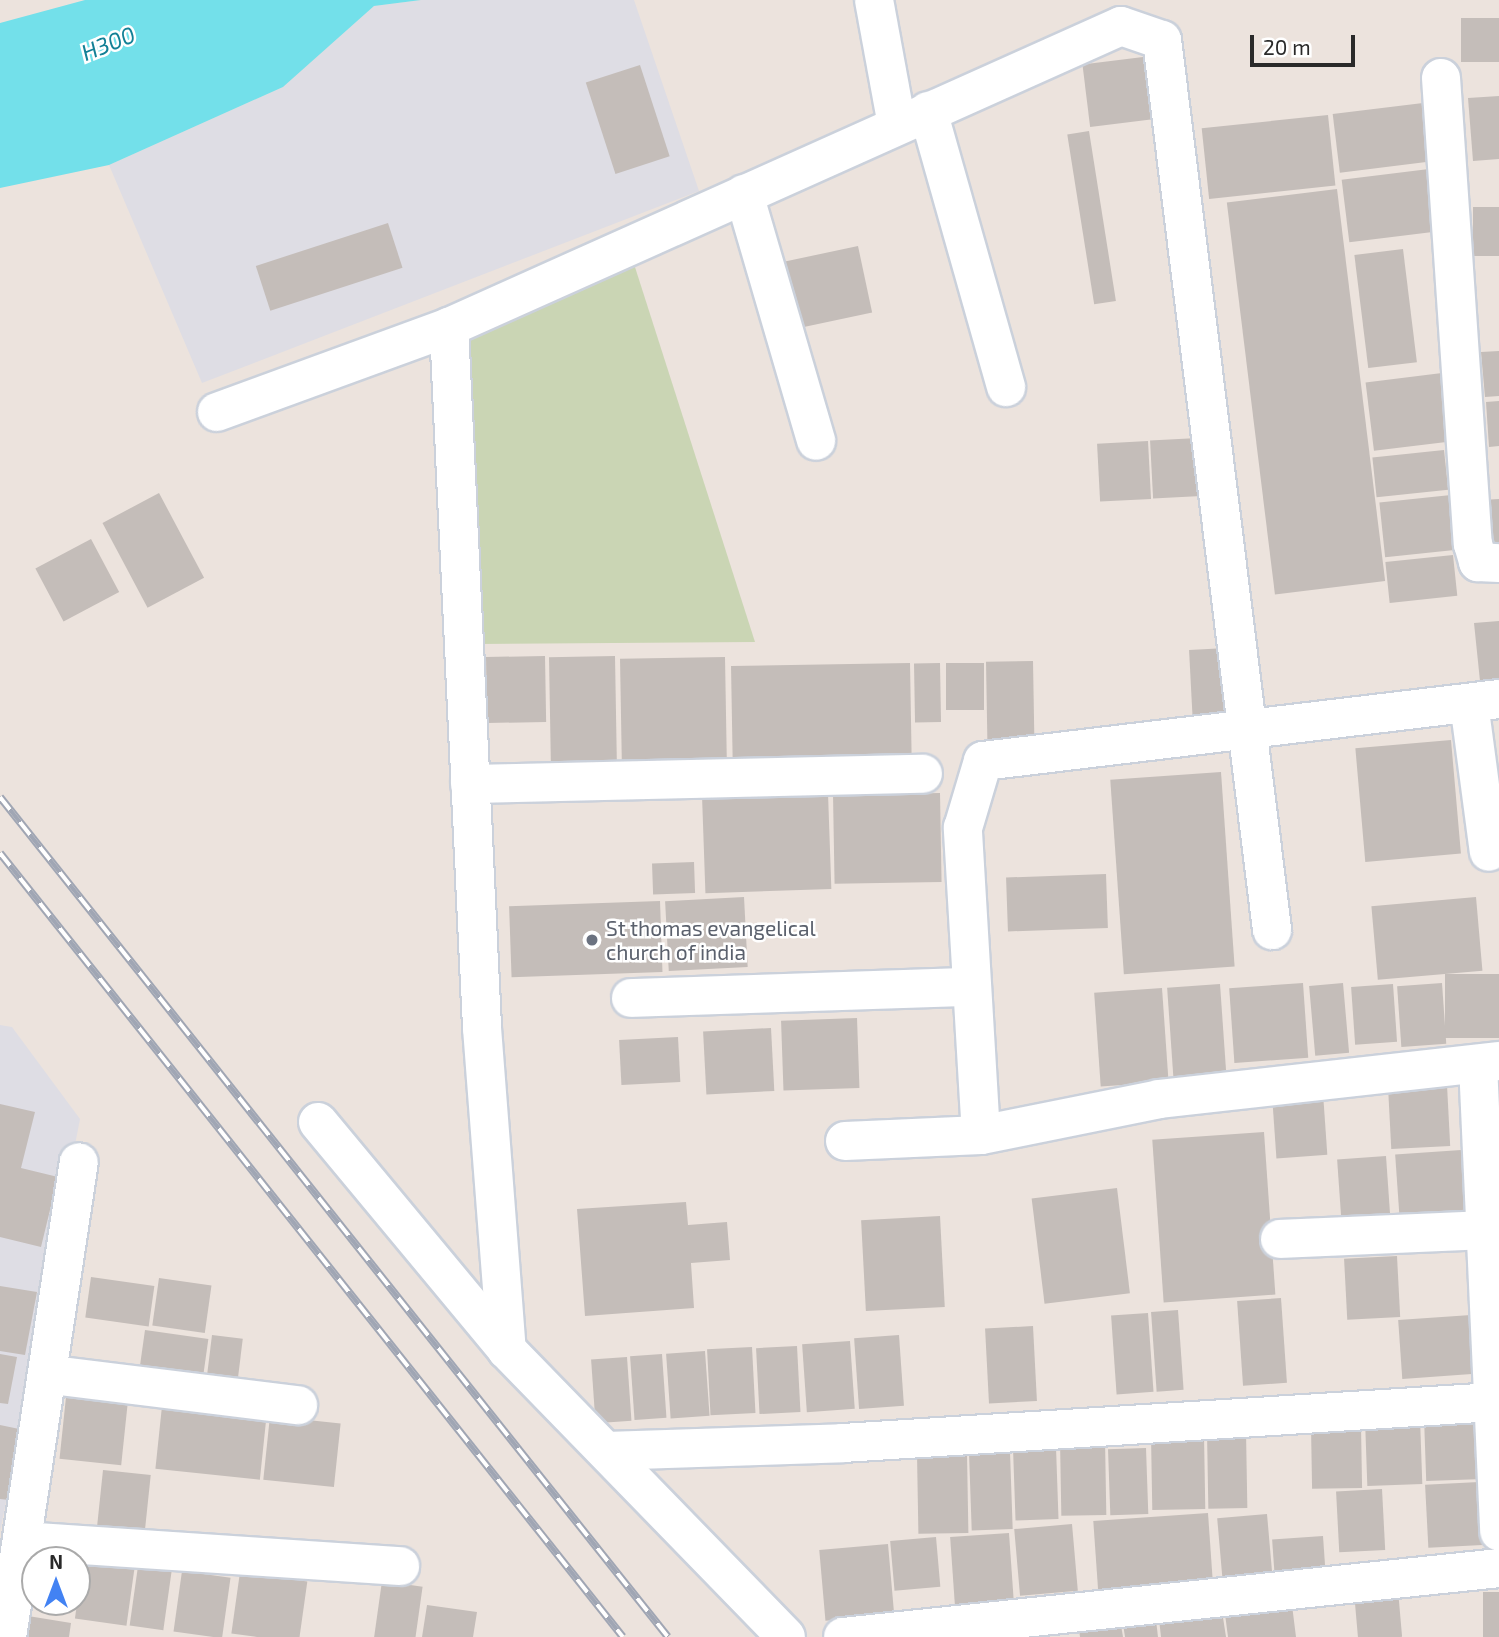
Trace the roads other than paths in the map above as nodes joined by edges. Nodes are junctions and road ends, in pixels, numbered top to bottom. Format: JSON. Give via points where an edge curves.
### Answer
{"nodes":[{"id":1,"x":874,"y":0,"type":"edge"},
{"id":2,"x":1441,"y":78,"type":"dead end"},
{"id":3,"x":912,"y":118,"type":"junction"},
{"id":4,"x":744,"y":194,"type":"junction"},
{"id":5,"x":449,"y":327,"type":"junction"},
{"id":6,"x":1006,"y":387,"type":"dead end"},
{"id":7,"x":217,"y":412,"type":"dead end"},
{"id":8,"x":816,"y":440,"type":"dead end"},
{"id":9,"x":1499,"y":563,"type":"edge"},
{"id":10,"x":1484,"y":701,"type":"edge"},
{"id":11,"x":1247,"y":725,"type":"junction"},
{"id":12,"x":923,"y":775,"type":"dead end"},
{"id":13,"x":470,"y":784,"type":"junction"},
{"id":14,"x":1489,"y":852,"type":"dead end"},
{"id":15,"x":1272,"y":930,"type":"dead end"},
{"id":16,"x":968,"y":987,"type":"junction"},
{"id":17,"x":631,"y":998,"type":"dead end"},
{"id":18,"x":1489,"y":1062,"type":"edge"},
{"id":19,"x":318,"y":1122,"type":"dead end"},
{"id":20,"x":981,"y":1135,"type":"junction"},
{"id":21,"x":845,"y":1141,"type":"dead end"},
{"id":22,"x":79,"y":1162,"type":"dead end"},
{"id":23,"x":1486,"y":1230,"type":"junction"},
{"id":24,"x":1280,"y":1240,"type":"dead end"},
{"id":25,"x":507,"y":1350,"type":"junction"},
{"id":26,"x":52,"y":1375,"type":"junction"},
{"id":27,"x":1494,"y":1402,"type":"junction"},
{"id":28,"x":298,"y":1405,"type":"dead end"},
{"id":29,"x":606,"y":1451,"type":"junction"},
{"id":30,"x":1499,"y":1532,"type":"edge"},
{"id":31,"x":22,"y":1541,"type":"junction"},
{"id":32,"x":400,"y":1566,"type":"dead end"},
{"id":33,"x":1499,"y":1568,"type":"edge"},
{"id":34,"x":8,"y":1637,"type":"edge"},
{"id":35,"x":786,"y":1637,"type":"edge"},
{"id":36,"x":843,"y":1637,"type":"edge"}],
"edges":[{"from":1,"to":3,"type":"street"},
{"from":2,"to":9,"type":"street","via":[[1473,544],[1478,562]]},
{"from":3,"to":4,"type":"street"},
{"from":3,"to":6,"type":"street"},
{"from":3,"to":11,"type":"street","via":[[1121,26],[1162,40]]},
{"from":4,"to":5,"type":"street"},
{"from":4,"to":8,"type":"street"},
{"from":5,"to":7,"type":"street"},
{"from":5,"to":13,"type":"street"},
{"from":10,"to":11,"type":"street"},
{"from":10,"to":14,"type":"street"},
{"from":11,"to":15,"type":"street"},
{"from":11,"to":16,"type":"street","via":[[983,761],[963,828]]},
{"from":12,"to":13,"type":"street"},
{"from":13,"to":25,"type":"street"},
{"from":16,"to":17,"type":"street"},
{"from":16,"to":20,"type":"street"},
{"from":18,"to":20,"type":"street","via":[[1159,1099]]},
{"from":18,"to":23,"type":"street"},
{"from":19,"to":25,"type":"street"},
{"from":20,"to":21,"type":"street"},
{"from":22,"to":26,"type":"street"},
{"from":23,"to":24,"type":"street"},
{"from":23,"to":27,"type":"street"},
{"from":25,"to":29,"type":"street"},
{"from":26,"to":28,"type":"street"},
{"from":26,"to":31,"type":"street"},
{"from":27,"to":29,"type":"street","via":[[843,1443]]},
{"from":27,"to":30,"type":"street"},
{"from":29,"to":35,"type":"street"},
{"from":31,"to":32,"type":"street"},
{"from":31,"to":34,"type":"street"},
{"from":33,"to":36,"type":"street"}]}
